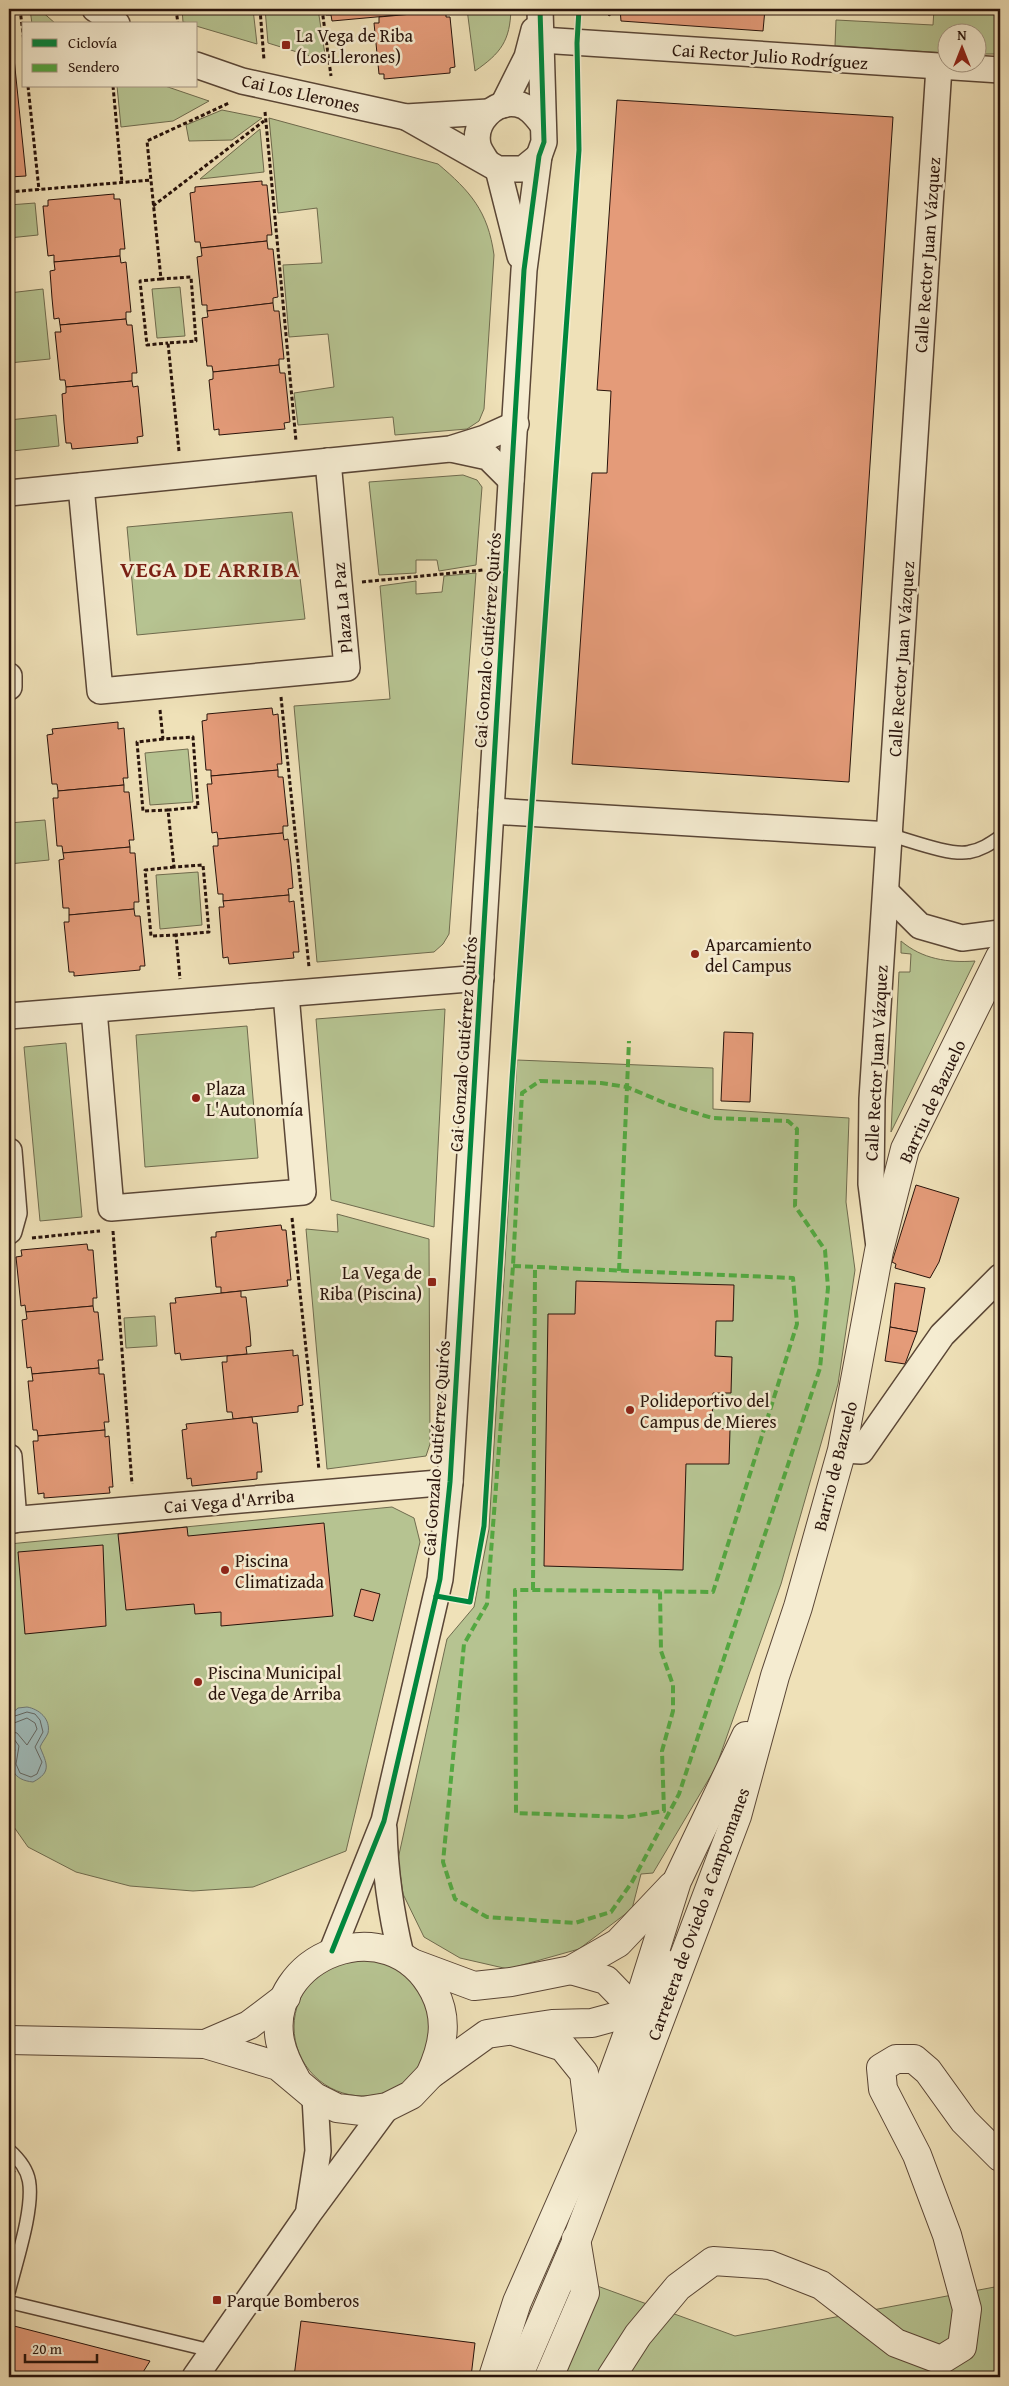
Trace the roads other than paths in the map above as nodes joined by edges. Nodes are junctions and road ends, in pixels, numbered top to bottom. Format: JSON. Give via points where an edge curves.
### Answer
{"nodes":[{"id":1,"x":95,"y":9,"type":"edge"},
{"id":2,"x":540,"y":9,"type":"edge"},
{"id":3,"x":114,"y":22,"type":"edge"},
{"id":4,"x":541,"y":40,"type":"junction"},
{"id":5,"x":198,"y":66,"type":"edge"},
{"id":6,"x":936,"y":67,"type":"edge"},
{"id":7,"x":986,"y":69,"type":"edge"},
{"id":8,"x":1000,"y":70,"type":"edge"},
{"id":9,"x":939,"y":72,"type":"edge"},
{"id":10,"x":495,"y":108,"type":"junction"},
{"id":11,"x":406,"y":117,"type":"junction"},
{"id":12,"x":543,"y":125,"type":"junction"},
{"id":13,"x":539,"y":156,"type":"junction"},
{"id":14,"x":493,"y":165,"type":"junction"},
{"id":15,"x":524,"y":270,"type":"junction"},
{"id":16,"x":516,"y":424,"type":"junction"},
{"id":17,"x":450,"y":449,"type":"junction"},
{"id":18,"x":328,"y":462,"type":"junction"},
{"id":19,"x":511,"y":480,"type":"junction"},
{"id":20,"x":80,"y":486,"type":"junction"},
{"id":21,"x":9,"y":493,"type":"edge"},
{"id":22,"x":9,"y":676,"type":"edge"},
{"id":23,"x":9,"y":688,"type":"edge"},
{"id":24,"x":491,"y":811,"type":"junction"},
{"id":25,"x":890,"y":835,"type":"junction"},
{"id":26,"x":1000,"y":837,"type":"edge"},
{"id":27,"x":886,"y":892,"type":"junction"},
{"id":28,"x":1000,"y":933,"type":"edge"},
{"id":29,"x":1000,"y":957,"type":"edge"},
{"id":30,"x":481,"y":978,"type":"junction"},
{"id":31,"x":286,"y":994,"type":"junction"},
{"id":32,"x":94,"y":1010,"type":"junction"},
{"id":33,"x":9,"y":1016,"type":"edge"},
{"id":34,"x":9,"y":1151,"type":"edge"},
{"id":35,"x":18,"y":1234,"type":"edge"},
{"id":36,"x":879,"y":1251,"type":"junction"},
{"id":37,"x":1000,"y":1277,"type":"edge"},
{"id":38,"x":842,"y":1450,"type":"junction"},
{"id":39,"x":9,"y":1457,"type":"edge"},
{"id":40,"x":450,"y":1482,"type":"junction"},
{"id":41,"x":11,"y":1520,"type":"edge"},
{"id":42,"x":775,"y":1676,"type":"junction"},
{"id":43,"x":384,"y":1821,"type":"junction"},
{"id":44,"x":677,"y":1881,"type":"junction"},
{"id":45,"x":705,"y":1902,"type":"junction"},
{"id":46,"x":332,"y":1950,"type":"junction"},
{"id":47,"x":406,"y":1959,"type":"junction"},
{"id":48,"x":571,"y":1970,"type":"junction"},
{"id":49,"x":286,"y":1996,"type":"junction"},
{"id":50,"x":636,"y":2011,"type":"junction"},
{"id":51,"x":510,"y":2029,"type":"junction"},
{"id":52,"x":9,"y":2040,"type":"edge"},
{"id":53,"x":205,"y":2044,"type":"junction"},
{"id":54,"x":430,"y":2075,"type":"junction"},
{"id":55,"x":305,"y":2088,"type":"junction"},
{"id":56,"x":387,"y":2107,"type":"junction"},
{"id":57,"x":623,"y":2115,"type":"junction"},
{"id":58,"x":592,"y":2134,"type":"junction"},
{"id":59,"x":9,"y":2150,"type":"edge"},
{"id":60,"x":1000,"y":2157,"type":"edge"},
{"id":61,"x":309,"y":2213,"type":"junction"},
{"id":62,"x":576,"y":2242,"type":"junction"},
{"id":63,"x":9,"y":2291,"type":"edge"},
{"id":64,"x":9,"y":2302,"type":"edge"},
{"id":65,"x":213,"y":2351,"type":"junction"},
{"id":66,"x":195,"y":2377,"type":"edge"},
{"id":67,"x":493,"y":2377,"type":"edge"},
{"id":68,"x":518,"y":2377,"type":"edge"},
{"id":69,"x":550,"y":2377,"type":"edge"},
{"id":70,"x":611,"y":2377,"type":"edge"}],
"edges":[{"from":1,"to":3,"type":"street"},
{"from":2,"to":4,"type":"street","name":"Cai Gonzalo Gutiérrez Quirós"},
{"from":2,"to":10,"type":"street","name":"Cai Gonzalo Gutiérrez Quirós","via":[[526,57]]},
{"from":4,"to":6,"type":"street","name":"Cai Rector Julio Rodríguez"},
{"from":4,"to":12,"type":"street","name":"Cai Gonzalo Gutiérrez Quirós"},
{"from":5,"to":11,"type":"street","name":"Cai Los Llerones","via":[[242,81]]},
{"from":7,"to":8,"type":"street","name":"Cai Rector Julio Rodríguez"},
{"from":9,"to":25,"type":"street","name":"Calle Rector Juan Vázquez"},
{"from":10,"to":11,"type":"street"},
{"from":10,"to":12,"type":"street","via":[[517,104],[532,111]]},
{"from":10,"to":14,"type":"street","name":"Cai Gonzalo Gutiérrez Quirós","via":[[478,127],[478,145]]},
{"from":11,"to":14,"type":"street"},
{"from":12,"to":13,"type":"street","name":"Cai Gonzalo Gutiérrez Quirós","via":[[544,142]]},
{"from":13,"to":14,"type":"street","via":[[523,169]]},
{"from":13,"to":15,"type":"street","name":"Cai Gonzalo Gutiérrez Quirós"},
{"from":14,"to":15,"type":"street","name":"Cai Gonzalo Gutiérrez Quirós"},
{"from":15,"to":16,"type":"street","name":"Cai Gonzalo Gutiérrez Quirós"},
{"from":16,"to":17,"type":"street"},
{"from":16,"to":19,"type":"street","name":"Cai Gonzalo Gutiérrez Quirós"},
{"from":17,"to":18,"type":"street"},
{"from":17,"to":19,"type":"street","via":[[488,458]]},
{"from":18,"to":20,"type":"street"},
{"from":18,"to":20,"type":"street","name":"Plaza La Paz","via":[[347,668],[100,691]]},
{"from":19,"to":24,"type":"street","name":"Cai Gonzalo Gutiérrez Quirós"},
{"from":20,"to":21,"type":"street"},
{"from":22,"to":23,"type":"street"},
{"from":24,"to":25,"type":"street"},
{"from":24,"to":30,"type":"street","name":"Cai Gonzalo Gutiérrez Quirós"},
{"from":25,"to":26,"type":"lane","via":[[941,850],[967,853]]},
{"from":25,"to":27,"type":"street","name":"Calle Rector Juan Vázquez"},
{"from":27,"to":28,"type":"street","via":[[920,926],[962,938]]},
{"from":27,"to":36,"type":"street","name":"Calle Rector Juan Vázquez","via":[[872,1099],[871,1184]]},
{"from":29,"to":36,"type":"street","name":"Barriu de Bazuelo","via":[[905,1149]]},
{"from":30,"to":31,"type":"street"},
{"from":30,"to":40,"type":"street","name":"Cai Gonzalo Gutiérrez Quirós"},
{"from":31,"to":32,"type":"street"},
{"from":31,"to":32,"type":"street","via":[[303,1192],[112,1219]]},
{"from":32,"to":33,"type":"street"},
{"from":34,"to":35,"type":"street"},
{"from":36,"to":38,"type":"street","name":"Barrio de Bazuelo"},
{"from":37,"to":38,"type":"street","via":[[942,1335],[861,1451]]},
{"from":38,"to":42,"type":"street","name":"Barrio de Bazuelo"},
{"from":39,"to":41,"type":"street"},
{"from":40,"to":41,"type":"street","name":"Cai Vega d'Arriba"},
{"from":40,"to":43,"type":"street","name":"Cai Gonzalo Gutiérrez Quirós","via":[[440,1579]]},
{"from":42,"to":44,"type":"street","name":"Carretera de Oviedo a Campomanes"},
{"from":42,"to":45,"type":"street","name":"Carretera de Oviedo a Campomanes","via":[[738,1816]]},
{"from":43,"to":46,"type":"street","name":"Cai Gonzalo Gutiérrez Quirós"},
{"from":43,"to":47,"type":"street","name":"Cai Gonzalo Gutiérrez Quirós","via":[[390,1912]]},
{"from":44,"to":48,"type":"street","via":[[618,1942]]},
{"from":44,"to":50,"type":"street","name":"Carretera de Oviedo a Campomanes"},
{"from":45,"to":50,"type":"street","via":[[676,1928],[655,1988]]},
{"from":45,"to":57,"type":"street","name":"Carretera de Oviedo a Campomanes"},
{"from":46,"to":47,"type":"street","via":[[384,1948]]},
{"from":46,"to":49,"type":"street","via":[[299,1975]]},
{"from":47,"to":48,"type":"street","via":[[474,1986]]},
{"from":47,"to":54,"type":"street","via":[[428,1980],[440,2002],[444,2027],[441,2052]]},
{"from":48,"to":50,"type":"street","via":[[606,1980]]},
{"from":49,"to":53,"type":"street","via":[[249,2025]]},
{"from":49,"to":55,"type":"street","via":[[280,2017],[279,2039],[285,2060]]},
{"from":50,"to":51,"type":"street","via":[[592,2023]]},
{"from":50,"to":57,"type":"street","via":[[636,2055]]},
{"from":50,"to":58,"type":"street","name":"Carretera de Oviedo a Campomanes"},
{"from":51,"to":54,"type":"street","via":[[487,2034]]},
{"from":51,"to":58,"type":"street","via":[[563,2047],[584,2073]]},
{"from":52,"to":53,"type":"street"},
{"from":53,"to":55,"type":"street","via":[[278,2066]]},
{"from":54,"to":56,"type":"street","via":[[411,2095]]},
{"from":55,"to":56,"type":"street","via":[[337,2108],[362,2111]]},
{"from":55,"to":61,"type":"street","via":[[318,2151]]},
{"from":56,"to":61,"type":"street"},
{"from":57,"to":62,"type":"street","name":"Carretera de Oviedo a Campomanes"},
{"from":58,"to":62,"type":"street"},
{"from":58,"to":67,"type":"street","name":"Carretera de Oviedo a Campomanes","via":[[518,2302]]},
{"from":59,"to":63,"type":"lane","via":[[24,2168],[29,2181],[30,2200]]},
{"from":60,"to":70,"type":"street","via":[[964,2121],[928,2071],[914,2059],[896,2059],[881,2068],[883,2089],[917,2155],[948,2235],[967,2309],[962,2347],[941,2360],[896,2343],[821,2285],[770,2265],[713,2261],[678,2287],[638,2335]]},
{"from":61,"to":65,"type":"street"},
{"from":62,"to":68,"type":"street","name":"Carretera de Oviedo a Campomanes"},
{"from":62,"to":69,"type":"street","via":[[585,2293]]},
{"from":64,"to":65,"type":"lane"},
{"from":65,"to":66,"type":"street"}]}
